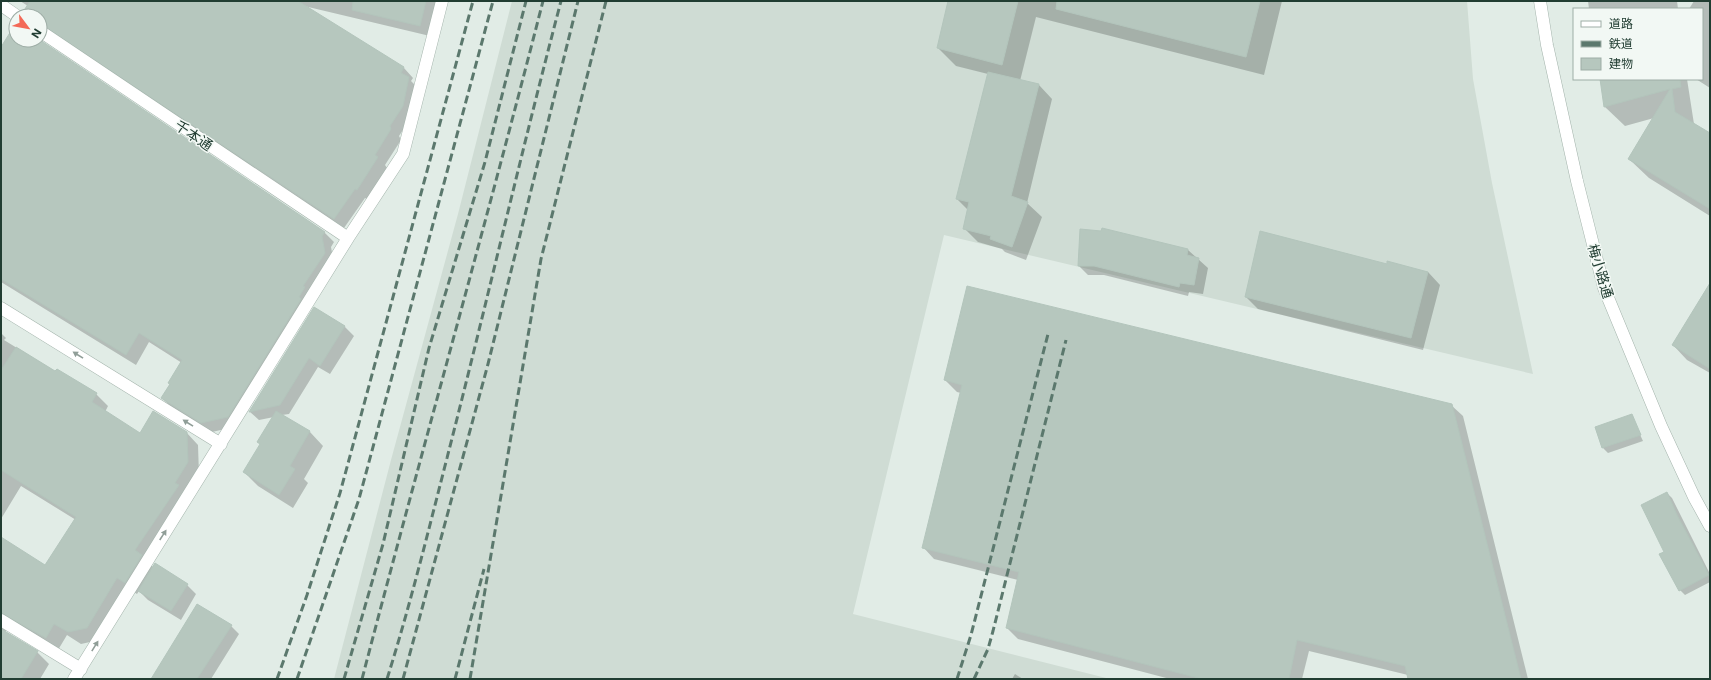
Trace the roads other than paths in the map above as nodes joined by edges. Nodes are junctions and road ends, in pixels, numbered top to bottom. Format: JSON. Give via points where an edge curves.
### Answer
{"nodes":[{"id":1,"x":442,"y":1,"type":"edge"},
{"id":2,"x":1540,"y":1,"type":"edge"},
{"id":3,"x":48,"y":37,"type":"edge"},
{"id":4,"x":348,"y":238,"type":"junction"},
{"id":5,"x":1,"y":308,"type":"edge"},
{"id":6,"x":222,"y":444,"type":"junction"},
{"id":7,"x":1710,"y":526,"type":"edge"},
{"id":8,"x":1,"y":620,"type":"edge"},
{"id":9,"x":77,"y":674,"type":"edge"}],
"edges":[{"from":1,"to":4,"type":"street","via":[[403,154]]},
{"from":2,"to":7,"type":"street","name":"梅小路通","via":[[1578,188],[1604,288],[1661,426]]},
{"from":3,"to":4,"type":"street","name":"千本通"},
{"from":4,"to":6,"type":"street"},
{"from":6,"to":5,"type":"street","one_way":true},
{"from":9,"to":6,"type":"street","one_way":true},
{"from":8,"to":9,"type":"street"}]}
